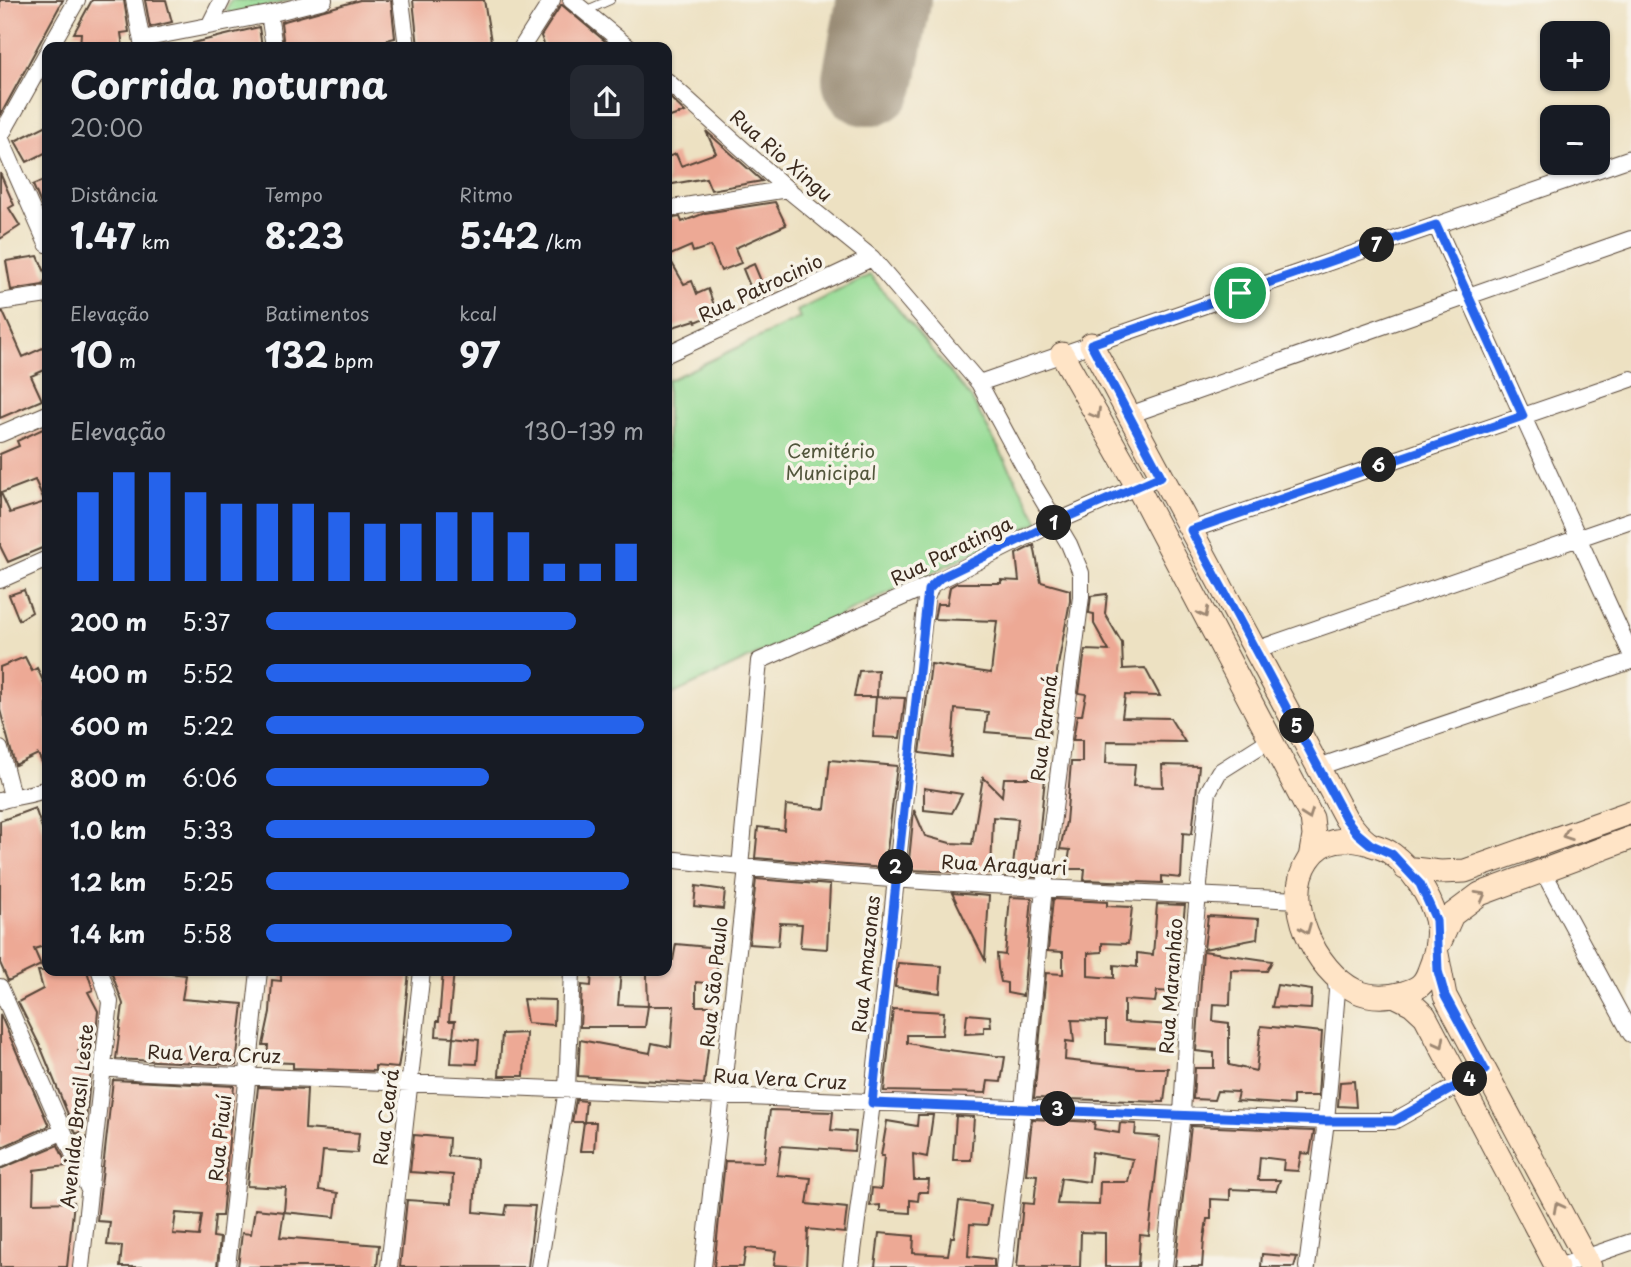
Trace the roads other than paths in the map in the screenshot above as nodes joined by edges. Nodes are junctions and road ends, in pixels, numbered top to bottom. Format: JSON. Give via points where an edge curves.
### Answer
{"nodes":[{"id":1,"x":77,"y":0,"type":"edge"},
{"id":2,"x":134,"y":0,"type":"edge"},
{"id":3,"x":222,"y":0,"type":"edge"},
{"id":4,"x":324,"y":0,"type":"edge"},
{"id":5,"x":401,"y":0,"type":"edge"},
{"id":6,"x":552,"y":0,"type":"edge"},
{"id":7,"x":571,"y":0,"type":"edge"},
{"id":8,"x":610,"y":0,"type":"edge"},
{"id":9,"x":585,"y":10,"type":"junction"},
{"id":10,"x":269,"y":14,"type":"junction"},
{"id":11,"x":210,"y":24,"type":"junction"},
{"id":12,"x":53,"y":42,"type":"edge"},
{"id":13,"x":142,"y":42,"type":"edge"},
{"id":14,"x":146,"y":42,"type":"edge"},
{"id":15,"x":273,"y":42,"type":"edge"},
{"id":16,"x":406,"y":42,"type":"edge"},
{"id":17,"x":529,"y":42,"type":"edge"},
{"id":18,"x":622,"y":42,"type":"edge"},
{"id":19,"x":42,"y":62,"type":"edge"},
{"id":20,"x":672,"y":86,"type":"edge"},
{"id":21,"x":0,"y":137,"type":"edge"},
{"id":22,"x":1631,"y":158,"type":"edge"},
{"id":23,"x":787,"y":189,"type":"junction"},
{"id":24,"x":672,"y":208,"type":"edge"},
{"id":25,"x":1436,"y":225,"type":"junction"},
{"id":26,"x":42,"y":233,"type":"edge"},
{"id":27,"x":1631,"y":239,"type":"edge"},
{"id":28,"x":872,"y":258,"type":"junction"},
{"id":29,"x":42,"y":296,"type":"edge"},
{"id":30,"x":1468,"y":296,"type":"junction"},
{"id":31,"x":0,"y":302,"type":"edge"},
{"id":32,"x":1091,"y":344,"type":"junction"},
{"id":33,"x":672,"y":352,"type":"edge"},
{"id":34,"x":1062,"y":354,"type":"junction"},
{"id":35,"x":1631,"y":379,"type":"edge"},
{"id":36,"x":979,"y":383,"type":"junction"},
{"id":37,"x":1129,"y":415,"type":"junction"},
{"id":38,"x":42,"y":416,"type":"edge"},
{"id":39,"x":1523,"y":416,"type":"junction"},
{"id":40,"x":0,"y":434,"type":"edge"},
{"id":41,"x":1161,"y":476,"type":"junction"},
{"id":42,"x":1137,"y":486,"type":"junction"},
{"id":43,"x":1631,"y":520,"type":"edge"},
{"id":44,"x":1056,"y":522,"type":"junction"},
{"id":45,"x":1191,"y":530,"type":"junction"},
{"id":46,"x":1578,"y":538,"type":"junction"},
{"id":47,"x":42,"y":561,"type":"edge"},
{"id":48,"x":0,"y":580,"type":"edge"},
{"id":49,"x":932,"y":584,"type":"junction"},
{"id":50,"x":1255,"y":650,"type":"junction"},
{"id":51,"x":1631,"y":654,"type":"edge"},
{"id":52,"x":759,"y":661,"type":"joint"},
{"id":53,"x":1631,"y":661,"type":"edge"},
{"id":54,"x":1271,"y":739,"type":"junction"},
{"id":55,"x":0,"y":750,"type":"edge"},
{"id":56,"x":1318,"y":766,"type":"junction"},
{"id":57,"x":42,"y":789,"type":"edge"},
{"id":58,"x":6,"y":799,"type":"edge"},
{"id":59,"x":1624,"y":815,"type":"edge"},
{"id":60,"x":1627,"y":839,"type":"edge"},
{"id":61,"x":1370,"y":844,"type":"junction"},
{"id":62,"x":1310,"y":858,"type":"junction"},
{"id":63,"x":672,"y":860,"type":"edge"},
{"id":64,"x":743,"y":868,"type":"junction"},
{"id":65,"x":1405,"y":868,"type":"junction"},
{"id":66,"x":1543,"y":871,"type":"junction"},
{"id":67,"x":895,"y":879,"type":"junction"},
{"id":68,"x":1044,"y":887,"type":"junction"},
{"id":69,"x":1198,"y":895,"type":"junction"},
{"id":70,"x":1298,"y":900,"type":"junction"},
{"id":71,"x":1437,"y":947,"type":"junction"},
{"id":72,"x":102,"y":976,"type":"edge"},
{"id":73,"x":258,"y":976,"type":"edge"},
{"id":74,"x":421,"y":976,"type":"edge"},
{"id":75,"x":572,"y":976,"type":"edge"},
{"id":76,"x":1335,"y":977,"type":"junction"},
{"id":77,"x":0,"y":987,"type":"edge"},
{"id":78,"x":1394,"y":995,"type":"junction"},
{"id":79,"x":1631,"y":1034,"type":"edge"},
{"id":80,"x":103,"y":1068,"type":"junction"},
{"id":81,"x":1485,"y":1070,"type":"junction"},
{"id":82,"x":247,"y":1075,"type":"junction"},
{"id":83,"x":410,"y":1082,"type":"junction"},
{"id":84,"x":1461,"y":1084,"type":"junction"},
{"id":85,"x":567,"y":1089,"type":"junction"},
{"id":86,"x":722,"y":1096,"type":"junction"},
{"id":87,"x":872,"y":1103,"type":"junction"},
{"id":88,"x":1023,"y":1108,"type":"junction"},
{"id":89,"x":1182,"y":1114,"type":"junction"},
{"id":90,"x":1326,"y":1121,"type":"junction"},
{"id":91,"x":62,"y":1132,"type":"junction"},
{"id":92,"x":0,"y":1159,"type":"edge"},
{"id":93,"x":90,"y":1191,"type":"junction"},
{"id":94,"x":1631,"y":1242,"type":"edge"},
{"id":95,"x":1588,"y":1262,"type":"edge"},
{"id":96,"x":81,"y":1267,"type":"edge"},
{"id":97,"x":227,"y":1267,"type":"edge"},
{"id":98,"x":389,"y":1267,"type":"edge"},
{"id":99,"x":539,"y":1267,"type":"edge"},
{"id":100,"x":702,"y":1267,"type":"edge"},
{"id":101,"x":851,"y":1267,"type":"edge"},
{"id":102,"x":1004,"y":1267,"type":"edge"},
{"id":103,"x":1164,"y":1267,"type":"edge"},
{"id":104,"x":1307,"y":1267,"type":"edge"},
{"id":105,"x":1558,"y":1267,"type":"edge"}],
"edges":[{"from":1,"to":12,"type":"street"},
{"from":2,"to":13,"type":"street"},
{"from":3,"to":11,"type":"street"},
{"from":4,"to":10,"type":"street"},
{"from":5,"to":16,"type":"street"},
{"from":6,"to":17,"type":"street"},
{"from":7,"to":9,"type":"street"},
{"from":8,"to":9,"type":"lane"},
{"from":9,"to":18,"type":"street"},
{"from":10,"to":11,"type":"street"},
{"from":10,"to":15,"type":"street"},
{"from":11,"to":14,"type":"street"},
{"from":19,"to":21,"type":"street"},
{"from":20,"to":23,"type":"street","name":"Rua Rio Xingu"},
{"from":21,"to":26,"type":"street"},
{"from":22,"to":25,"type":"street"},
{"from":23,"to":24,"type":"street"},
{"from":23,"to":28,"type":"street","name":"Rua Rio Xingu"},
{"from":25,"to":30,"type":"street"},
{"from":25,"to":32,"type":"street"},
{"from":27,"to":30,"type":"street"},
{"from":28,"to":33,"type":"street","name":"Rua Patrocinio"},
{"from":28,"to":36,"type":"street","name":"Rua Paraná"},
{"from":29,"to":31,"type":"street"},
{"from":30,"to":37,"type":"street"},
{"from":30,"to":39,"type":"street"},
{"from":32,"to":34,"type":"street"},
{"from":32,"to":37,"type":"street"},
{"from":34,"to":36,"type":"street"},
{"from":34,"to":42,"type":"street","one_way":true},
{"from":35,"to":39,"type":"street"},
{"from":36,"to":44,"type":"street","name":"Rua Paraná"},
{"from":37,"to":41,"type":"street"},
{"from":38,"to":40,"type":"street"},
{"from":39,"to":45,"type":"street"},
{"from":39,"to":46,"type":"street"},
{"from":41,"to":42,"type":"street","name":"Rua Paratinga"},
{"from":41,"to":45,"type":"street"},
{"from":42,"to":44,"type":"street","name":"Rua Paratinga"},
{"from":42,"to":54,"type":"street","one_way":true},
{"from":43,"to":46,"type":"street"},
{"from":44,"to":49,"type":"street","name":"Rua Paratinga"},
{"from":44,"to":68,"type":"street","name":"Rua Paraná","via":[[1076,559],[1082,583]]},
{"from":45,"to":50,"type":"street"},
{"from":46,"to":50,"type":"street"},
{"from":46,"to":51,"type":"street"},
{"from":47,"to":48,"type":"street"},
{"from":49,"to":52,"type":"street","name":"Rua Paratinga"},
{"from":49,"to":67,"type":"street","name":"Rua Amazonas","via":[[926,598]]},
{"from":50,"to":56,"type":"street"},
{"from":52,"to":64,"type":"street","name":"Rua São Paulo"},
{"from":53,"to":56,"type":"street"},
{"from":54,"to":62,"type":"street","one_way":true,"via":[[1312,818]]},
{"from":54,"to":69,"type":"street","name":"Rua Maranhão","via":[[1219,772],[1208,792]]},
{"from":55,"to":58,"type":"street"},
{"from":56,"to":61,"type":"street","via":[[1346,819]]},
{"from":57,"to":58,"type":"street"},
{"from":59,"to":60,"type":"street","via":[[1612,823],[1613,833]]},
{"from":59,"to":65,"type":"street","one_way":true,"via":[[1465,871]]},
{"from":60,"to":66,"type":"street"},
{"from":61,"to":62,"type":"street","via":[[1335,840],[1323,844]]},
{"from":61,"to":65,"type":"street","via":[[1392,854]]},
{"from":62,"to":70,"type":"street"},
{"from":63,"to":64,"type":"street","name":"Rua Araguari"},
{"from":64,"to":67,"type":"street","name":"Rua Araguari"},
{"from":64,"to":86,"type":"street","name":"Rua São Paulo"},
{"from":65,"to":71,"type":"street","via":[[1430,903]]},
{"from":71,"to":66,"type":"street","one_way":true,"via":[[1452,915],[1480,894]]},
{"from":66,"to":79,"type":"street"},
{"from":67,"to":68,"type":"street","name":"Rua Araguari"},
{"from":67,"to":87,"type":"street","name":"Rua Amazonas"},
{"from":68,"to":69,"type":"street","name":"Rua Araguari"},
{"from":68,"to":88,"type":"street","name":"Rua Paraná"},
{"from":69,"to":70,"type":"street","name":"Rua Araguari"},
{"from":69,"to":89,"type":"street","name":"Rua Maranhão"},
{"from":70,"to":76,"type":"street","one_way":true,"via":[[1309,936]]},
{"from":71,"to":78,"type":"street","via":[[1424,983],[1416,990]]},
{"from":71,"to":81,"type":"street","via":[[1445,996]]},
{"from":72,"to":80,"type":"street","name":"Avenida Brasil Leste","via":[[110,1002]]},
{"from":73,"to":82,"type":"street","name":"Rua Piauí"},
{"from":74,"to":83,"type":"street","name":"Rua Ceará"},
{"from":75,"to":85,"type":"street"},
{"from":76,"to":78,"type":"street","via":[[1357,992]]},
{"from":76,"to":90,"type":"street"},
{"from":77,"to":91,"type":"street"},
{"from":78,"to":84,"type":"street","one_way":true,"via":[[1426,1016]]},
{"from":80,"to":82,"type":"street","name":"Rua Vera Cruz"},
{"from":80,"to":93,"type":"street","name":"Avenida Brasil Leste"},
{"from":81,"to":84,"type":"street","name":"Rua Vera Cruz"},
{"from":95,"to":81,"type":"street","one_way":true},
{"from":82,"to":83,"type":"street","name":"Rua Vera Cruz"},
{"from":82,"to":97,"type":"street","name":"Rua Piauí"},
{"from":83,"to":85,"type":"street","name":"Rua Vera Cruz"},
{"from":83,"to":98,"type":"street","name":"Rua Ceará"},
{"from":84,"to":90,"type":"street","name":"Rua Vera Cruz","via":[[1394,1121]]},
{"from":84,"to":105,"type":"street"},
{"from":85,"to":86,"type":"street","name":"Rua Vera Cruz"},
{"from":85,"to":99,"type":"street"},
{"from":86,"to":87,"type":"street","name":"Rua Vera Cruz"},
{"from":86,"to":100,"type":"street","name":"Rua São Paulo"},
{"from":87,"to":88,"type":"street","name":"Rua Vera Cruz"},
{"from":87,"to":101,"type":"street","name":"Rua Amazonas"},
{"from":88,"to":89,"type":"street","name":"Rua Vera Cruz"},
{"from":88,"to":102,"type":"street","name":"Rua Paraná"},
{"from":89,"to":90,"type":"street","name":"Rua Vera Cruz"},
{"from":89,"to":103,"type":"street","name":"Rua Maranhão"},
{"from":90,"to":104,"type":"street"},
{"from":91,"to":92,"type":"street"},
{"from":91,"to":93,"type":"street"},
{"from":93,"to":96,"type":"street","name":"Avenida Brasil Leste"},
{"from":94,"to":95,"type":"street"},
{"from":95,"to":105,"type":"street"}]}
